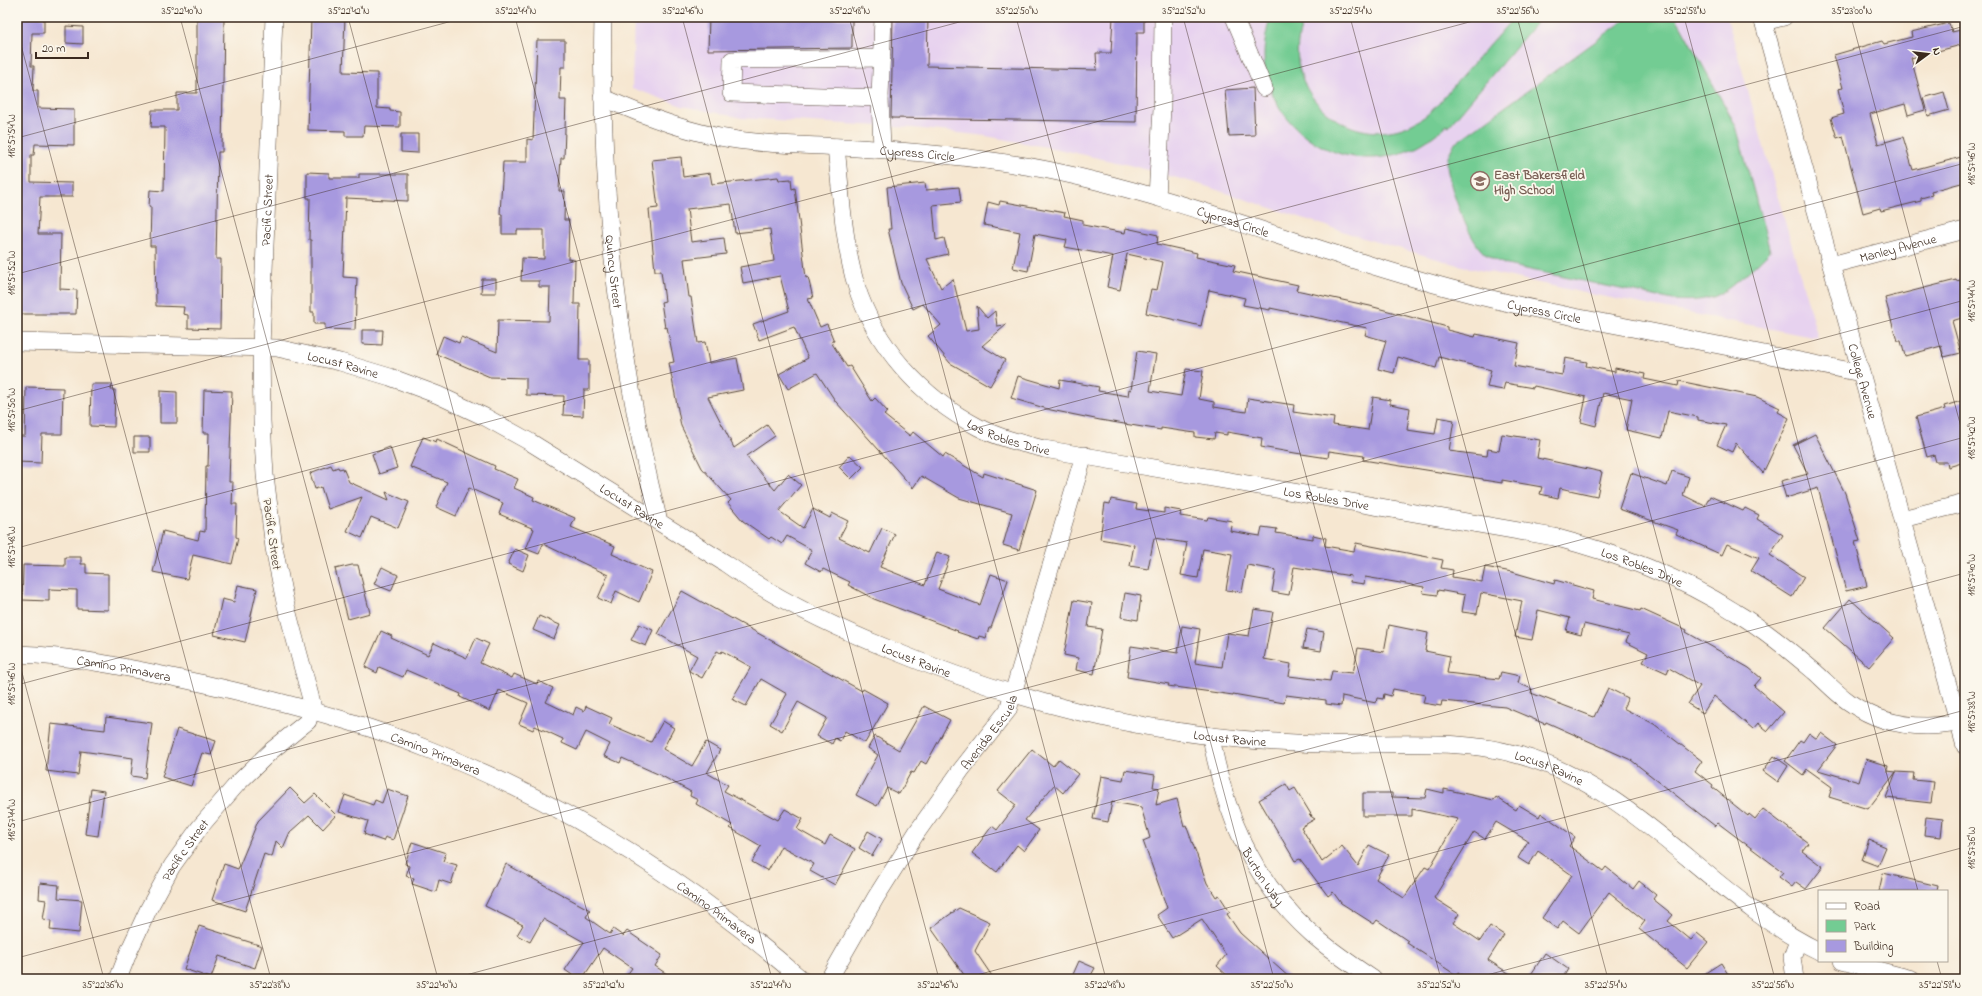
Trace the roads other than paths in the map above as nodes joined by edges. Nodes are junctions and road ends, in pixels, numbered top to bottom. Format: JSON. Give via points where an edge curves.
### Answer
{"nodes":[{"id":1,"x":274,"y":17,"type":"edge"},
{"id":2,"x":603,"y":17,"type":"edge"},
{"id":3,"x":883,"y":17,"type":"edge"},
{"id":4,"x":1163,"y":17,"type":"edge"},
{"id":5,"x":1234,"y":17,"type":"edge"},
{"id":6,"x":1784,"y":17,"type":"edge"},
{"id":7,"x":1763,"y":20,"type":"edge"},
{"id":8,"x":882,"y":58,"type":"junction"},
{"id":9,"x":1264,"y":88,"type":"dead end"},
{"id":10,"x":602,"y":97,"type":"junction"},
{"id":11,"x":880,"y":98,"type":"junction"},
{"id":12,"x":836,"y":146,"type":"junction"},
{"id":13,"x":882,"y":149,"type":"junction"},
{"id":14,"x":1157,"y":197,"type":"junction"},
{"id":15,"x":1965,"y":230,"type":"edge"},
{"id":16,"x":1831,"y":265,"type":"junction"},
{"id":17,"x":17,"y":342,"type":"edge"},
{"id":18,"x":261,"y":347,"type":"junction"},
{"id":19,"x":1861,"y":373,"type":"junction"},
{"id":20,"x":1084,"y":455,"type":"junction"},
{"id":21,"x":1965,"y":503,"type":"edge"},
{"id":22,"x":1902,"y":519,"type":"junction"},
{"id":23,"x":659,"y":522,"type":"junction"},
{"id":24,"x":17,"y":654,"type":"edge"},
{"id":25,"x":1013,"y":694,"type":"junction"},
{"id":26,"x":310,"y":710,"type":"junction"},
{"id":27,"x":1959,"y":723,"type":"junction"},
{"id":28,"x":1211,"y":736,"type":"junction"},
{"id":29,"x":1965,"y":746,"type":"edge"},
{"id":30,"x":1798,"y":941,"type":"junction"},
{"id":31,"x":1818,"y":951,"type":"edge"},
{"id":32,"x":1846,"y":962,"type":"edge"},
{"id":33,"x":118,"y":979,"type":"edge"},
{"id":34,"x":801,"y":979,"type":"edge"},
{"id":35,"x":829,"y":979,"type":"edge"},
{"id":36,"x":1373,"y":979,"type":"edge"},
{"id":37,"x":1795,"y":979,"type":"edge"},
{"id":38,"x":1912,"y":979,"type":"edge"}],
"edges":[{"from":1,"to":18,"type":"street","name":"Pacific Street"},
{"from":2,"to":10,"type":"street","name":"Quincy Street"},
{"from":3,"to":8,"type":"street"},
{"from":4,"to":14,"type":"street","via":[[1162,108]]},
{"from":5,"to":9,"type":"street"},
{"from":6,"to":7,"type":"street"},
{"from":7,"to":16,"type":"street","name":"College Avenue"},
{"from":8,"to":11,"type":"street"},
{"from":8,"to":11,"type":"street","via":[[732,60],[731,93]]},
{"from":10,"to":12,"type":"street","name":"Cypress Circle","via":[[684,129],[731,139],[779,145]]},
{"from":10,"to":23,"type":"street","name":"Quincy Street","via":[[614,285],[628,379]]},
{"from":11,"to":13,"type":"street"},
{"from":12,"to":13,"type":"street","name":"Cypress Circle"},
{"from":12,"to":20,"type":"street","name":"Los Robles Drive","via":[[849,257],[856,285],[883,342],[903,369],[926,392],[978,427],[1009,440]]},
{"from":13,"to":14,"type":"street","name":"Cypress Circle","via":[[977,158],[1046,170]]},
{"from":14,"to":19,"type":"street","name":"Cypress Circle","via":[[1357,262],[1460,291],[1530,308]]},
{"from":15,"to":16,"type":"street","name":"Manley Avenue"},
{"from":16,"to":19,"type":"street","name":"College Avenue"},
{"from":17,"to":18,"type":"street","name":"Locust Ravine"},
{"from":18,"to":23,"type":"street","name":"Locust Ravine","via":[[277,348],[340,362],[438,395],[530,442]]},
{"from":18,"to":26,"type":"street","name":"Pacific Street","via":[[263,444],[274,548],[286,610],[312,703]]},
{"from":19,"to":22,"type":"street","name":"College Avenue"},
{"from":20,"to":25,"type":"street","name":"Avenida Escuela"},
{"from":20,"to":27,"type":"street","name":"Los Robles Drive","via":[[1554,537],[1603,550],[1651,568],[1736,612],[1778,641],[1848,702],[1869,715],[1892,723],[1916,727]]},
{"from":21,"to":22,"type":"street"},
{"from":22,"to":27,"type":"street","name":"College Avenue"},
{"from":23,"to":25,"type":"street","name":"Locust Ravine","via":[[751,582],[859,637],[938,670]]},
{"from":24,"to":26,"type":"street","name":"Camino Primavera","via":[[78,660],[177,678]]},
{"from":25,"to":28,"type":"street","name":"Locust Ravine","via":[[1131,723]]},
{"from":25,"to":35,"type":"street","name":"Avenida Escuela","via":[[1008,710],[917,832]]},
{"from":26,"to":33,"type":"street","name":"Pacific Street","via":[[308,721],[271,751],[237,784],[172,866],[128,951]]},
{"from":26,"to":34,"type":"street","name":"Camino Primavera","via":[[429,749],[506,782],[581,821],[687,888],[737,925]]},
{"from":27,"to":29,"type":"street","name":"College Avenue"},
{"from":28,"to":30,"type":"street","name":"Locust Ravine","via":[[1339,745],[1448,743],[1485,747],[1547,764],[1581,780],[1613,800],[1770,924]]},
{"from":28,"to":36,"type":"street","name":"Burton Way","via":[[1217,773],[1229,811],[1264,879],[1311,934]]},
{"from":30,"to":31,"type":"street","name":"Locust Ravine"},
{"from":30,"to":37,"type":"street","via":[[1792,957]]},
{"from":32,"to":38,"type":"street"}]}
